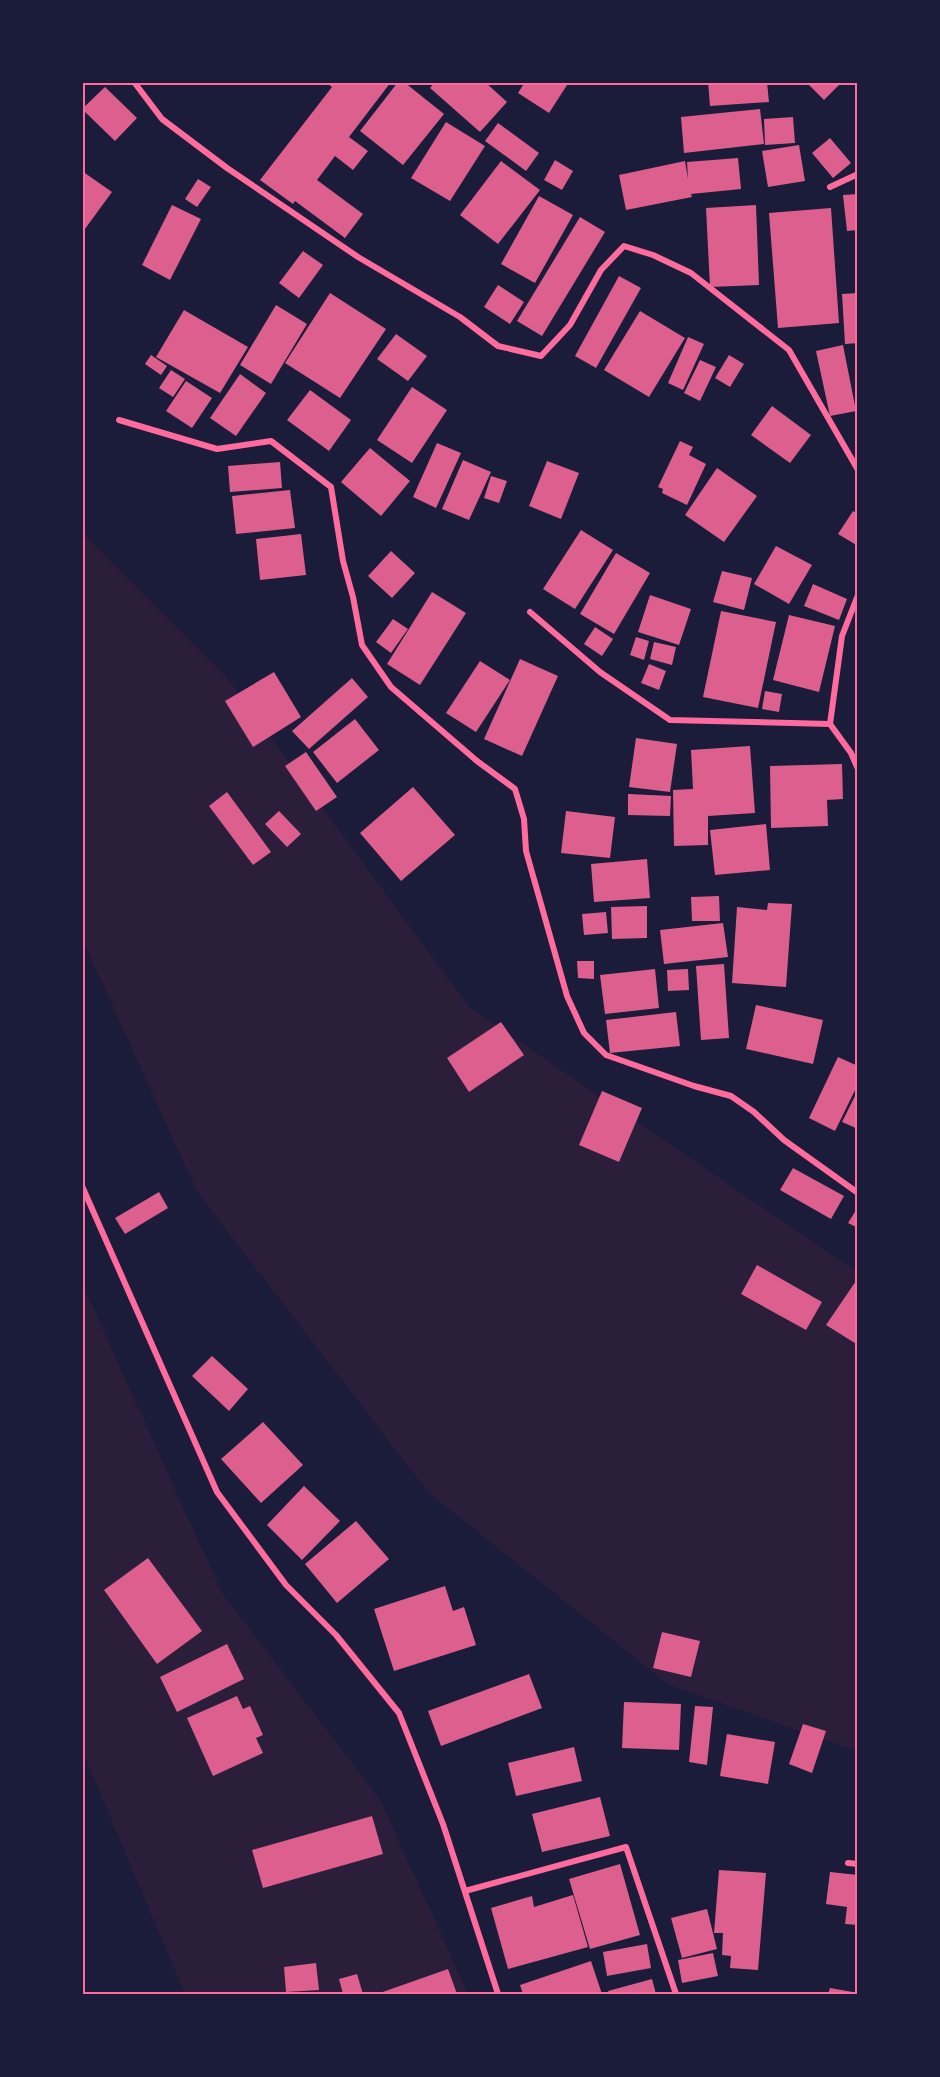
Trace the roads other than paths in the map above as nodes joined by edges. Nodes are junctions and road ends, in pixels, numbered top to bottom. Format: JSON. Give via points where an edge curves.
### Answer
{"nodes":[{"id":1,"x":134,"y":82,"type":"edge"},
{"id":2,"x":858,"y":174,"type":"edge"},
{"id":3,"x":831,"y":187,"type":"dead end"},
{"id":4,"x":119,"y":420,"type":"dead end"},
{"id":5,"x":858,"y":470,"type":"edge"},
{"id":6,"x":858,"y":595,"type":"edge"},
{"id":7,"x":530,"y":612,"type":"dead end"},
{"id":8,"x":830,"y":724,"type":"junction"},
{"id":9,"x":858,"y":769,"type":"edge"},
{"id":10,"x":82,"y":1186,"type":"edge"},
{"id":11,"x":858,"y":1193,"type":"edge"},
{"id":12,"x":848,"y":1863,"type":"dead end"},
{"id":13,"x":858,"y":1864,"type":"edge"},
{"id":14,"x":465,"y":1891,"type":"junction"},
{"id":15,"x":498,"y":1995,"type":"edge"},
{"id":16,"x":676,"y":1995,"type":"edge"}],
"edges":[{"from":1,"to":5,"type":"street","via":[[162,119],[227,168],[358,257],[460,317],[498,346],[541,356],[570,324],[601,270],[624,246],[691,273],[789,350]]},
{"from":2,"to":3,"type":"street"},
{"from":4,"to":11,"type":"street","via":[[217,449],[271,441],[331,487],[362,645],[390,687],[515,789],[524,819],[526,851],[567,996],[584,1033],[606,1055],[731,1096]]},
{"from":6,"to":8,"type":"street","via":[[842,636]]},
{"from":7,"to":8,"type":"street","via":[[600,672],[670,720]]},
{"from":8,"to":9,"type":"street"},
{"from":10,"to":14,"type":"street","via":[[217,1492],[286,1585],[336,1635],[399,1713]]},
{"from":12,"to":13,"type":"street"},
{"from":14,"to":15,"type":"street"},
{"from":14,"to":16,"type":"street","via":[[626,1847]]}]}
